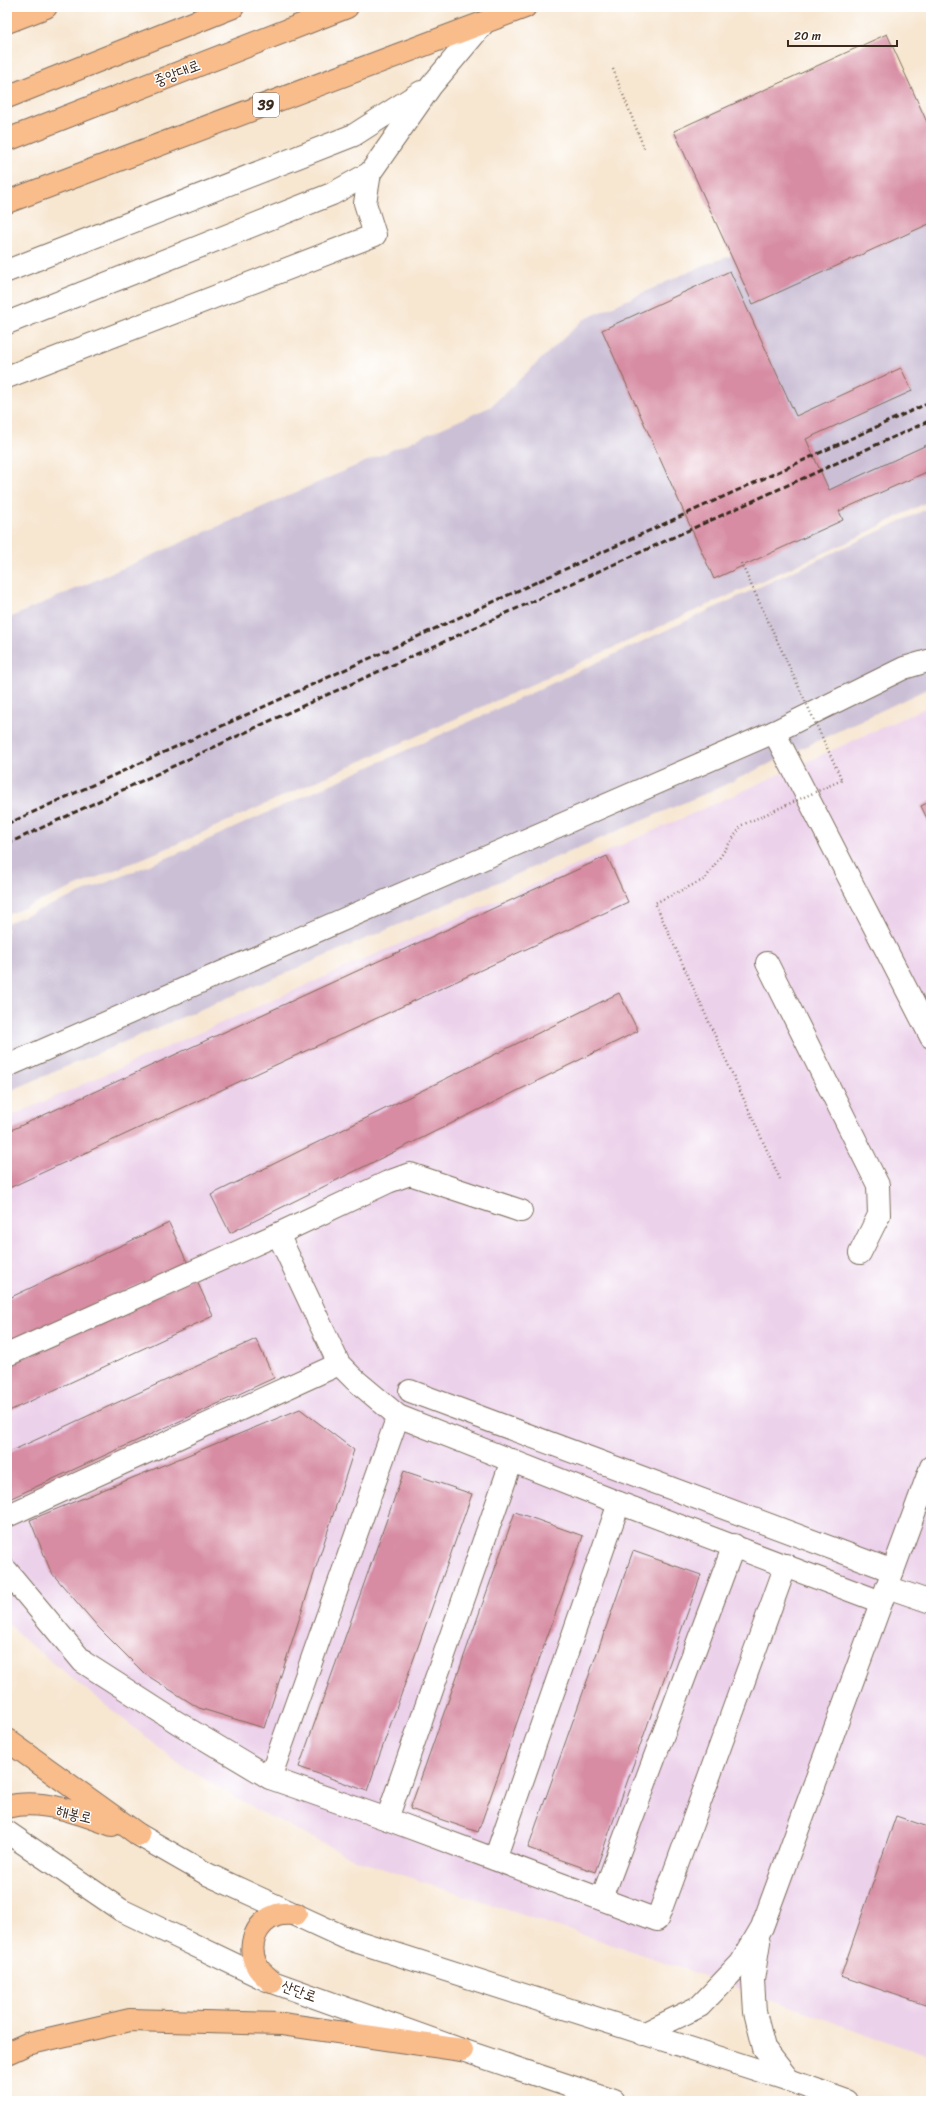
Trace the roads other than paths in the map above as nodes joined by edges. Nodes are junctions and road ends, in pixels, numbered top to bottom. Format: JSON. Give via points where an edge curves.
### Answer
{"nodes":[{"id":1,"x":46,"y":7,"type":"edge"},
{"id":2,"x":233,"y":7,"type":"edge"},
{"id":3,"x":347,"y":7,"type":"edge"},
{"id":4,"x":526,"y":7,"type":"edge"},
{"id":5,"x":7,"y":22,"type":"edge"},
{"id":6,"x":484,"y":23,"type":"junction"},
{"id":7,"x":430,"y":86,"type":"junction"},
{"id":8,"x":7,"y":98,"type":"edge"},
{"id":9,"x":7,"y":140,"type":"edge"},
{"id":10,"x":370,"y":173,"type":"junction"},
{"id":11,"x":7,"y":202,"type":"edge"},
{"id":12,"x":7,"y":271,"type":"edge"},
{"id":13,"x":7,"y":323,"type":"edge"},
{"id":14,"x":7,"y":377,"type":"edge"},
{"id":15,"x":931,"y":660,"type":"edge"},
{"id":16,"x":774,"y":732,"type":"junction"},
{"id":17,"x":767,"y":963,"type":"dead end"},
{"id":18,"x":931,"y":1037,"type":"edge"},
{"id":19,"x":7,"y":1066,"type":"edge"},
{"id":20,"x":521,"y":1211,"type":"dead end"},
{"id":21,"x":278,"y":1234,"type":"junction"},
{"id":22,"x":860,"y":1253,"type":"dead end"},
{"id":23,"x":7,"y":1355,"type":"edge"},
{"id":24,"x":340,"y":1364,"type":"junction"},
{"id":25,"x":459,"y":1409,"type":"junction"},
{"id":26,"x":398,"y":1416,"type":"junction"},
{"id":27,"x":449,"y":1435,"type":"junction"},
{"id":28,"x":512,"y":1460,"type":"junction"},
{"id":29,"x":931,"y":1467,"type":"edge"},
{"id":30,"x":619,"y":1503,"type":"junction"},
{"id":31,"x":7,"y":1516,"type":"edge"},
{"id":32,"x":734,"y":1545,"type":"junction"},
{"id":33,"x":786,"y":1565,"type":"junction"},
{"id":34,"x":7,"y":1571,"type":"edge"},
{"id":35,"x":887,"y":1587,"type":"junction"},
{"id":36,"x":931,"y":1602,"type":"edge"},
{"id":37,"x":7,"y":1740,"type":"edge"},
{"id":38,"x":270,"y":1778,"type":"junction"},
{"id":39,"x":7,"y":1807,"type":"edge"},
{"id":40,"x":387,"y":1819,"type":"junction"},
{"id":41,"x":7,"y":1832,"type":"edge"},
{"id":42,"x":139,"y":1835,"type":"junction"},
{"id":43,"x":495,"y":1859,"type":"junction"},
{"id":44,"x":602,"y":1898,"type":"junction"},
{"id":45,"x":296,"y":1914,"type":"junction"},
{"id":46,"x":762,"y":1927,"type":"junction"},
{"id":47,"x":272,"y":1982,"type":"junction"},
{"id":48,"x":642,"y":2034,"type":"junction"},
{"id":49,"x":462,"y":2050,"type":"junction"},
{"id":50,"x":7,"y":2054,"type":"edge"},
{"id":51,"x":789,"y":2080,"type":"junction"},
{"id":52,"x":614,"y":2101,"type":"edge"},
{"id":53,"x":846,"y":2101,"type":"edge"}],
"edges":[{"from":1,"to":5,"type":"main road"},
{"from":2,"to":8,"type":"main road"},
{"from":3,"to":9,"type":"main road","name":"중앙대로"},
{"from":4,"to":6,"type":"main road","number":"39"},
{"from":6,"to":7,"type":"street"},
{"from":6,"to":11,"type":"main road","number":"39"},
{"from":7,"to":10,"type":"street"},
{"from":7,"to":12,"type":"street","via":[[354,135]]},
{"from":10,"to":13,"type":"street","via":[[332,194]]},
{"from":10,"to":14,"type":"street","via":[[365,203],[375,235]]},
{"from":15,"to":16,"type":"street","via":[[904,668]]},
{"from":16,"to":18,"type":"street"},
{"from":16,"to":19,"type":"street"},
{"from":17,"to":22,"type":"street","via":[[878,1185],[879,1215]]},
{"from":20,"to":21,"type":"street","via":[[410,1174]]},
{"from":21,"to":23,"type":"street"},
{"from":21,"to":24,"type":"street"},
{"from":24,"to":26,"type":"street"},
{"from":24,"to":31,"type":"street"},
{"from":25,"to":27,"type":"street"},
{"from":25,"to":27,"type":"street","via":[[410,1391]]},
{"from":25,"to":35,"type":"street"},
{"from":26,"to":27,"type":"street"},
{"from":26,"to":38,"type":"street"},
{"from":27,"to":28,"type":"street"},
{"from":28,"to":30,"type":"street"},
{"from":28,"to":40,"type":"street"},
{"from":29,"to":35,"type":"street"},
{"from":30,"to":32,"type":"street"},
{"from":30,"to":43,"type":"street"},
{"from":32,"to":33,"type":"street"},
{"from":32,"to":44,"type":"street"},
{"from":33,"to":35,"type":"street"},
{"from":33,"to":44,"type":"street","via":[[657,1920]]},
{"from":34,"to":38,"type":"street","via":[[83,1662]]},
{"from":35,"to":36,"type":"street"},
{"from":35,"to":46,"type":"street"},
{"from":37,"to":42,"type":"main road"},
{"from":38,"to":40,"type":"street"},
{"from":39,"to":42,"type":"main road","name":"해봉로","via":[[21,1803],[52,1808],[87,1816]]},
{"from":40,"to":43,"type":"street"},
{"from":41,"to":47,"type":"street","name":"산단로","via":[[121,1910]]},
{"from":42,"to":45,"type":"street","via":[[207,1874]]},
{"from":43,"to":44,"type":"street"},
{"from":45,"to":47,"type":"main road","via":[[278,1914],[264,1922],[254,1936],[251,1953],[257,1967]]},
{"from":45,"to":48,"type":"street","via":[[346,1938]]},
{"from":46,"to":48,"type":"street","via":[[741,1963],[700,2006]]},
{"from":46,"to":51,"type":"street","via":[[753,1980],[755,2012],[764,2048]]},
{"from":47,"to":49,"type":"street","name":"산단로"},
{"from":48,"to":51,"type":"street"},
{"from":49,"to":50,"type":"main road","via":[[282,2024],[130,2020],[27,2044]]},
{"from":49,"to":52,"type":"street","name":"산단로"},
{"from":51,"to":53,"type":"street"}]}
